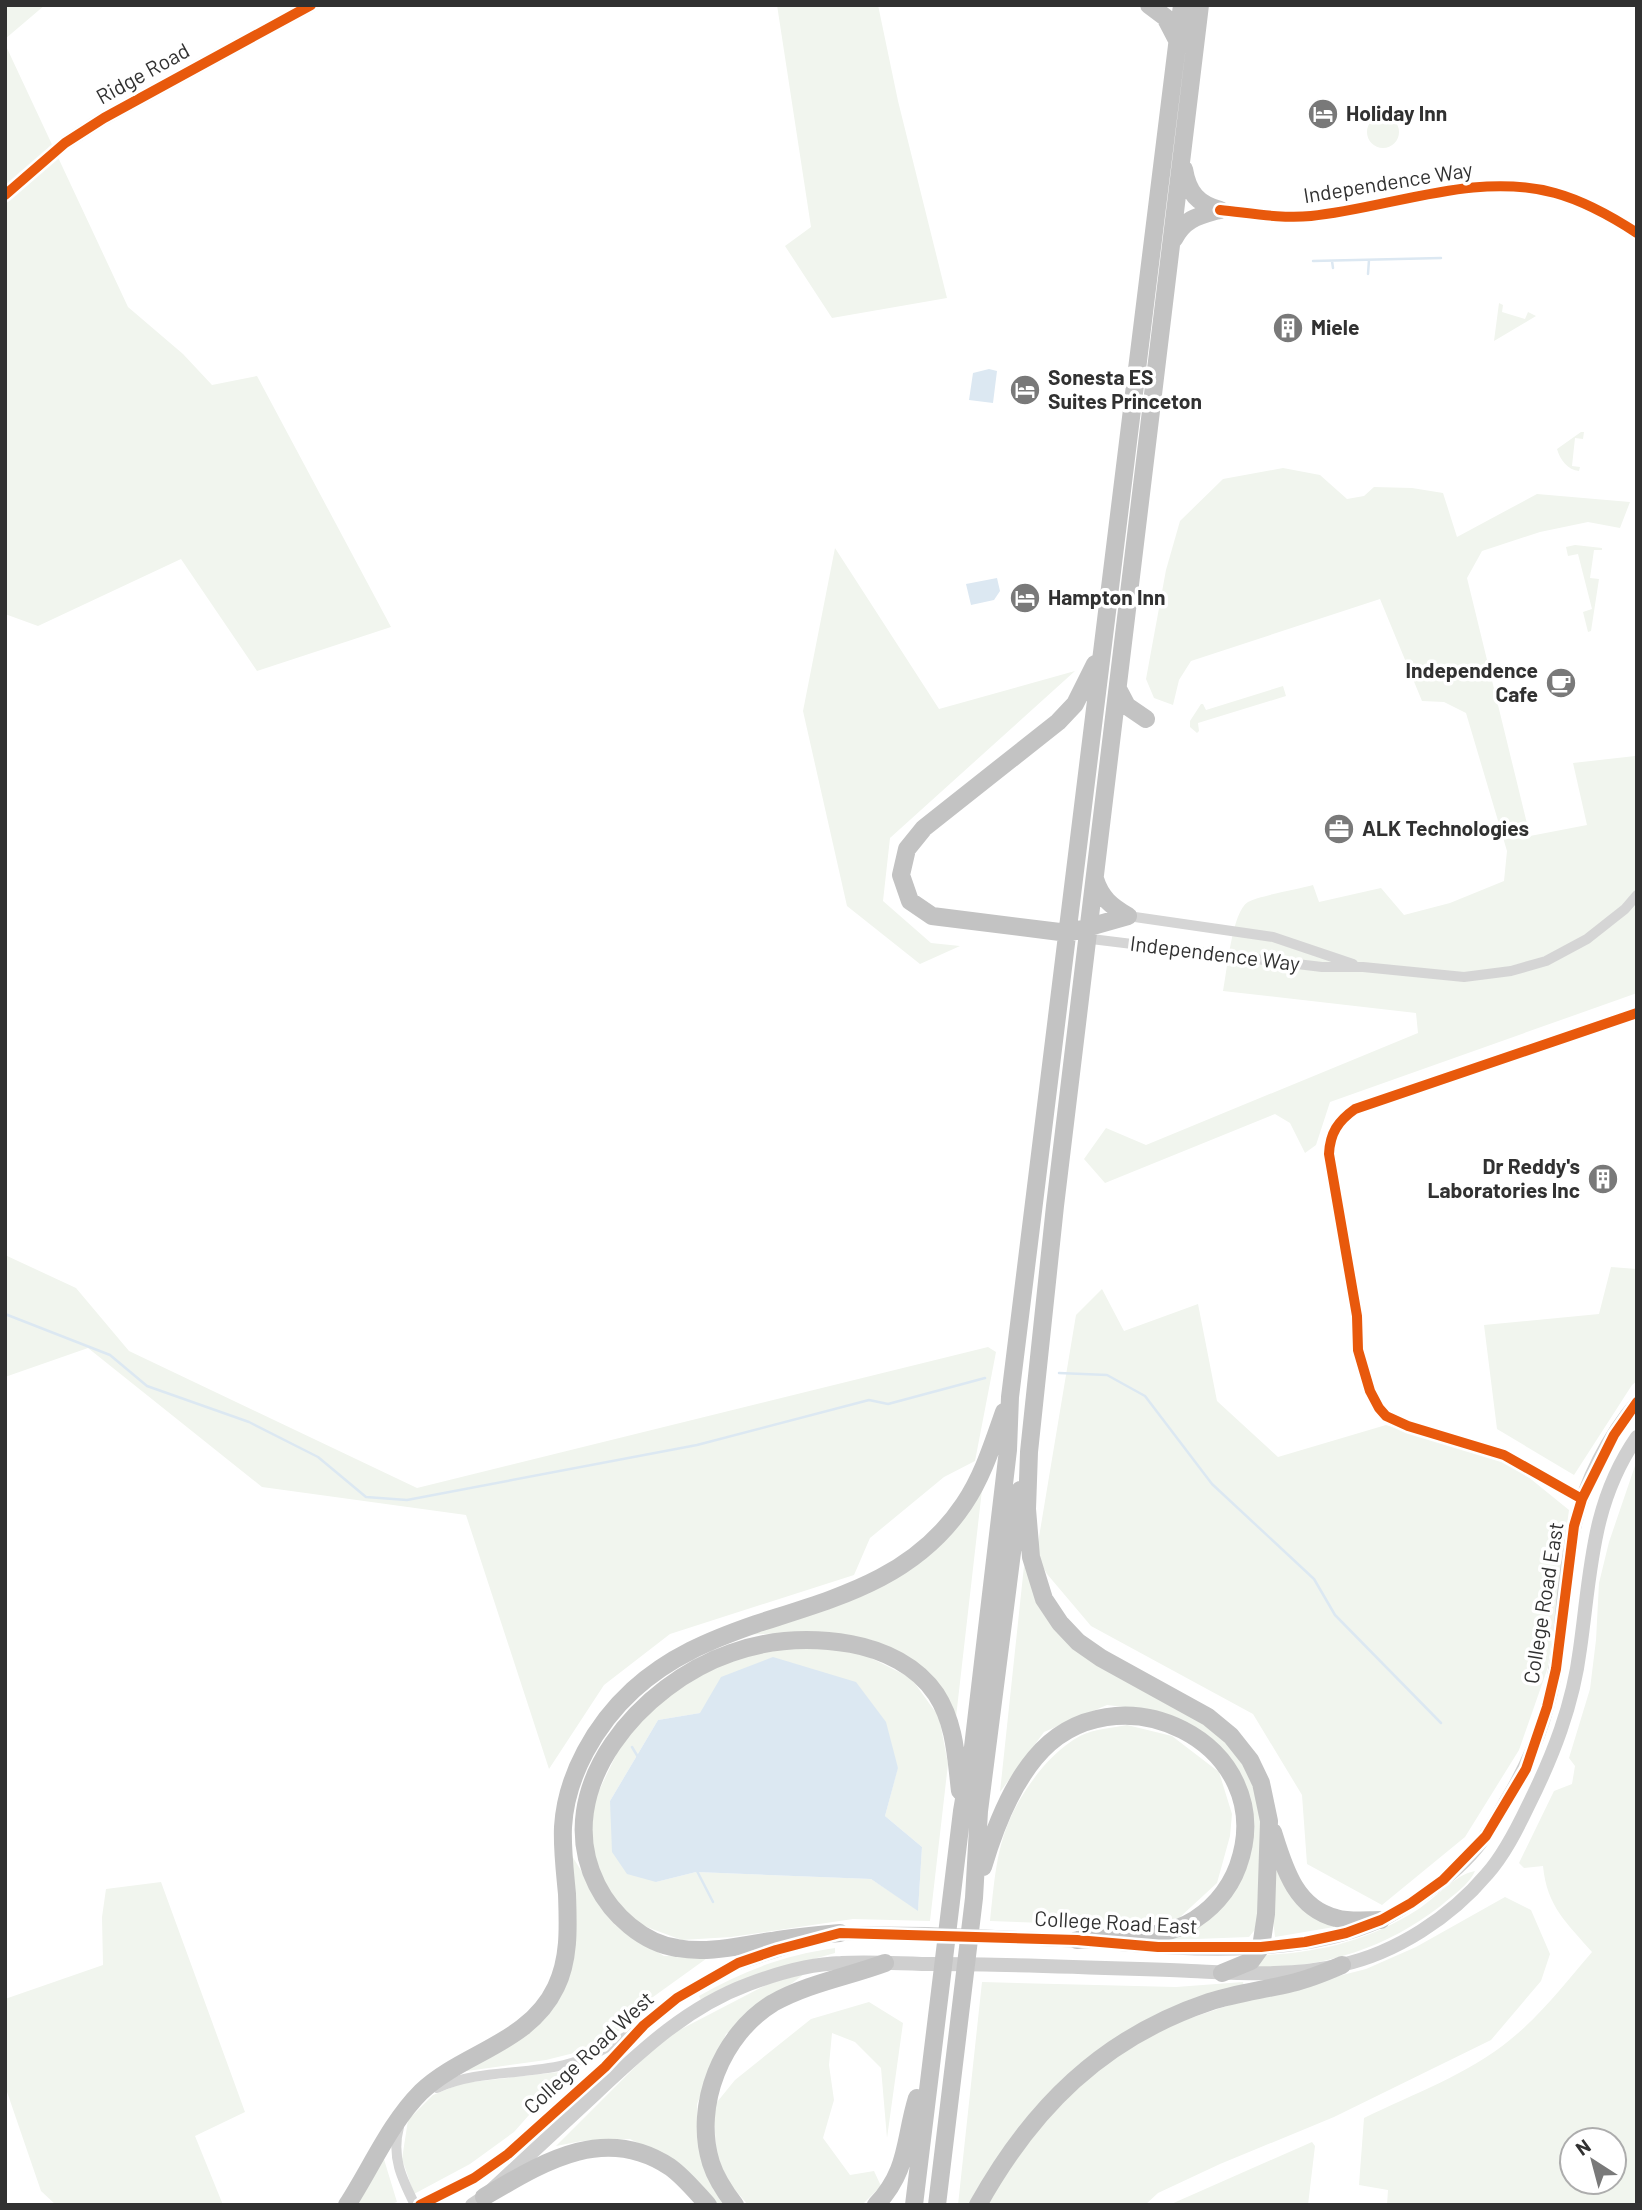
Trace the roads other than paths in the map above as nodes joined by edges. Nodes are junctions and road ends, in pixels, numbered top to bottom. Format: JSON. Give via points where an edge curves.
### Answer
{"nodes":[{"id":1,"x":312,"y":5,"type":"edge"},
{"id":2,"x":1149,"y":5,"type":"edge"},
{"id":3,"x":1182,"y":5,"type":"edge"},
{"id":4,"x":1200,"y":5,"type":"edge"},
{"id":5,"x":1206,"y":5,"type":"edge"},
{"id":6,"x":1196,"y":35,"type":"junction"},
{"id":7,"x":1177,"y":41,"type":"junction"},
{"id":8,"x":1182,"y":155,"type":"junction"},
{"id":9,"x":5,"y":195,"type":"edge"},
{"id":10,"x":1220,"y":210,"type":"junction"},
{"id":11,"x":1637,"y":233,"type":"edge"},
{"id":12,"x":1171,"y":245,"type":"junction"},
{"id":13,"x":1100,"y":655,"type":"junction"},
{"id":14,"x":1118,"y":689,"type":"junction"},
{"id":15,"x":1111,"y":741,"type":"junction"},
{"id":16,"x":1095,"y":876,"type":"junction"},
{"id":17,"x":1637,"y":895,"type":"edge"},
{"id":18,"x":1128,"y":916,"type":"junction"},
{"id":19,"x":1068,"y":933,"type":"junction"},
{"id":20,"x":1088,"y":933,"type":"junction"},
{"id":21,"x":1363,"y":967,"type":"junction"},
{"id":22,"x":1637,"y":1013,"type":"edge"},
{"id":23,"x":1010,"y":1397,"type":"junction"},
{"id":24,"x":1637,"y":1402,"type":"edge"},
{"id":25,"x":1637,"y":1437,"type":"edge"},
{"id":26,"x":1029,"y":1452,"type":"junction"},
{"id":27,"x":1582,"y":1499,"type":"junction"},
{"id":28,"x":962,"y":1811,"type":"junction"},
{"id":29,"x":1269,"y":1821,"type":"junction"},
{"id":30,"x":974,"y":1898,"type":"junction"},
{"id":31,"x":1381,"y":1920,"type":"junction"},
{"id":32,"x":840,"y":1933,"type":"junction"},
{"id":33,"x":1001,"y":1937,"type":"joint"},
{"id":34,"x":1077,"y":1940,"type":"junction"},
{"id":35,"x":1261,"y":1947,"type":"junction"},
{"id":36,"x":885,"y":1963,"type":"junction"},
{"id":37,"x":924,"y":1964,"type":"joint"},
{"id":38,"x":1342,"y":1965,"type":"junction"},
{"id":39,"x":1222,"y":1973,"type":"junction"},
{"id":40,"x":644,"y":2025,"type":"junction"},
{"id":41,"x":934,"y":2045,"type":"junction"},
{"id":42,"x":403,"y":2113,"type":"junction"},
{"id":43,"x":478,"y":2201,"type":"edge"},
{"id":44,"x":347,"y":2205,"type":"edge"},
{"id":45,"x":417,"y":2205,"type":"edge"},
{"id":46,"x":708,"y":2205,"type":"edge"},
{"id":47,"x":735,"y":2205,"type":"edge"},
{"id":48,"x":876,"y":2205,"type":"edge"},
{"id":49,"x":914,"y":2205,"type":"edge"},
{"id":50,"x":937,"y":2205,"type":"edge"},
{"id":51,"x":978,"y":2205,"type":"edge"}],
"edges":[{"from":1,"to":9,"type":"street","name":"Ridge Road","via":[[104,118]]},
{"from":2,"to":7,"type":"highway","via":[[1165,17]]},
{"from":3,"to":7,"type":"highway"},
{"from":4,"to":6,"type":"highway"},
{"from":5,"to":6,"type":"highway"},
{"from":6,"to":8,"type":"highway"},
{"from":7,"to":13,"type":"highway"},
{"from":8,"to":10,"type":"highway","via":[[1192,195]]},
{"from":8,"to":12,"type":"highway"},
{"from":10,"to":11,"type":"street","name":"Independence Way","via":[[1312,216],[1448,192],[1520,188],[1554,193],[1591,206]]},
{"from":10,"to":12,"type":"highway","via":[[1187,221]]},
{"from":12,"to":14,"type":"highway"},
{"from":13,"to":19,"type":"highway"},
{"from":13,"to":19,"type":"highway","via":[[1075,704],[1058,722],[924,828],[907,849],[901,875],[910,901],[932,916]]},
{"from":14,"to":15,"type":"highway"},
{"from":14,"to":15,"type":"highway","via":[[1128,706],[1146,719]]},
{"from":15,"to":16,"type":"highway"},
{"from":16,"to":18,"type":"highway","via":[[1100,894]]},
{"from":16,"to":20,"type":"highway"},
{"from":17,"to":21,"type":"street","name":"Independence Way","via":[[1587,939],[1546,961],[1511,971],[1464,977]]},
{"from":18,"to":20,"type":"highway"},
{"from":18,"to":21,"type":"street","name":"Independence Way","via":[[1273,937]]},
{"from":19,"to":20,"type":"highway"},
{"from":19,"to":23,"type":"highway"},
{"from":20,"to":21,"type":"street","name":"Independence Way","via":[[1322,967]]},
{"from":20,"to":26,"type":"highway"},
{"from":22,"to":27,"type":"street","via":[[1355,1109],[1339,1122],[1330,1141],[1357,1316],[1358,1350],[1378,1408],[1408,1426],[1504,1455]]},
{"from":23,"to":28,"type":"highway","via":[[1009,1450]]},
{"from":23,"to":42,"type":"highway","via":[[984,1468],[965,1504],[914,1558],[851,1593],[686,1651],[633,1690],[612,1712],[577,1769],[566,1802],[568,1946],[556,1987],[530,2022],[422,2091]]},
{"from":24,"to":27,"type":"street","name":"College Road East","via":[[1614,1435]]},
{"from":25,"to":38,"type":"street","name":"College Road East","via":[[1616,1471],[1595,1528],[1580,1653],[1568,1708],[1552,1758],[1518,1828],[1491,1871],[1448,1911],[1382,1952]]},
{"from":26,"to":29,"type":"highway","via":[[1031,1557],[1044,1599],[1078,1642],[1231,1735],[1261,1783]]},
{"from":26,"to":30,"type":"highway","via":[[1016,1504],[979,1811]]},
{"from":27,"to":31,"type":"street","name":"College Road East","via":[[1556,1669],[1526,1769],[1486,1836],[1469,1855],[1443,1880]]},
{"from":28,"to":32,"type":"highway","via":[[953,1734],[935,1693],[918,1674],[867,1647],[805,1639],[731,1653],[695,1668],[637,1714],[595,1775],[582,1838],[588,1867],[604,1900],[625,1923],[676,1948],[711,1950]]},
{"from":28,"to":41,"type":"highway"},
{"from":29,"to":31,"type":"highway","via":[[1286,1874],[1302,1899],[1336,1919]]},
{"from":29,"to":35,"type":"highway"},
{"from":30,"to":34,"type":"highway","via":[[990,1844],[1016,1786],[1036,1756],[1060,1736],[1089,1721],[1127,1715],[1182,1728],[1209,1746],[1241,1796],[1243,1850],[1232,1881],[1209,1909],[1186,1924],[1160,1933]]},
{"from":30,"to":50,"type":"highway"},
{"from":31,"to":35,"type":"street","name":"College Road East","via":[[1346,1933]]},
{"from":32,"to":33,"type":"street","name":"College Road West"},
{"from":32,"to":40,"type":"street","name":"College Road West","via":[[738,1963],[677,1998]]},
{"from":33,"to":34,"type":"street","name":"College Road East"},
{"from":34,"to":35,"type":"street","name":"College Road East","via":[[1158,1947]]},
{"from":35,"to":39,"type":"highway","via":[[1251,1961]]},
{"from":36,"to":37,"type":"street","name":"College Road West"},
{"from":36,"to":43,"type":"street","name":"College Road West","via":[[842,1962],[792,1971],[707,2002],[646,2046]]},
{"from":36,"to":47,"type":"highway","via":[[826,1980],[771,2004],[744,2026],[724,2055],[710,2091],[705,2126],[711,2162],[722,2189]]},
{"from":37,"to":39,"type":"street","name":"College Road East"},
{"from":38,"to":39,"type":"street","name":"College Road East","via":[[1291,1972]]},
{"from":38,"to":51,"type":"highway","via":[[1170,2016],[1119,2044],[1074,2078],[1032,2122]]},
{"from":40,"to":42,"type":"street","via":[[583,2060],[446,2083]]},
{"from":40,"to":45,"type":"street","name":"College Road West","via":[[605,2067],[508,2154],[474,2178]]},
{"from":41,"to":48,"type":"highway","via":[[907,2150],[890,2190]]},
{"from":41,"to":49,"type":"highway"},
{"from":42,"to":44,"type":"highway"},
{"from":42,"to":45,"type":"street","via":[[395,2152],[398,2171]]},
{"from":43,"to":46,"type":"highway","via":[[553,2158],[596,2148],[648,2155],[670,2167]]}]}
